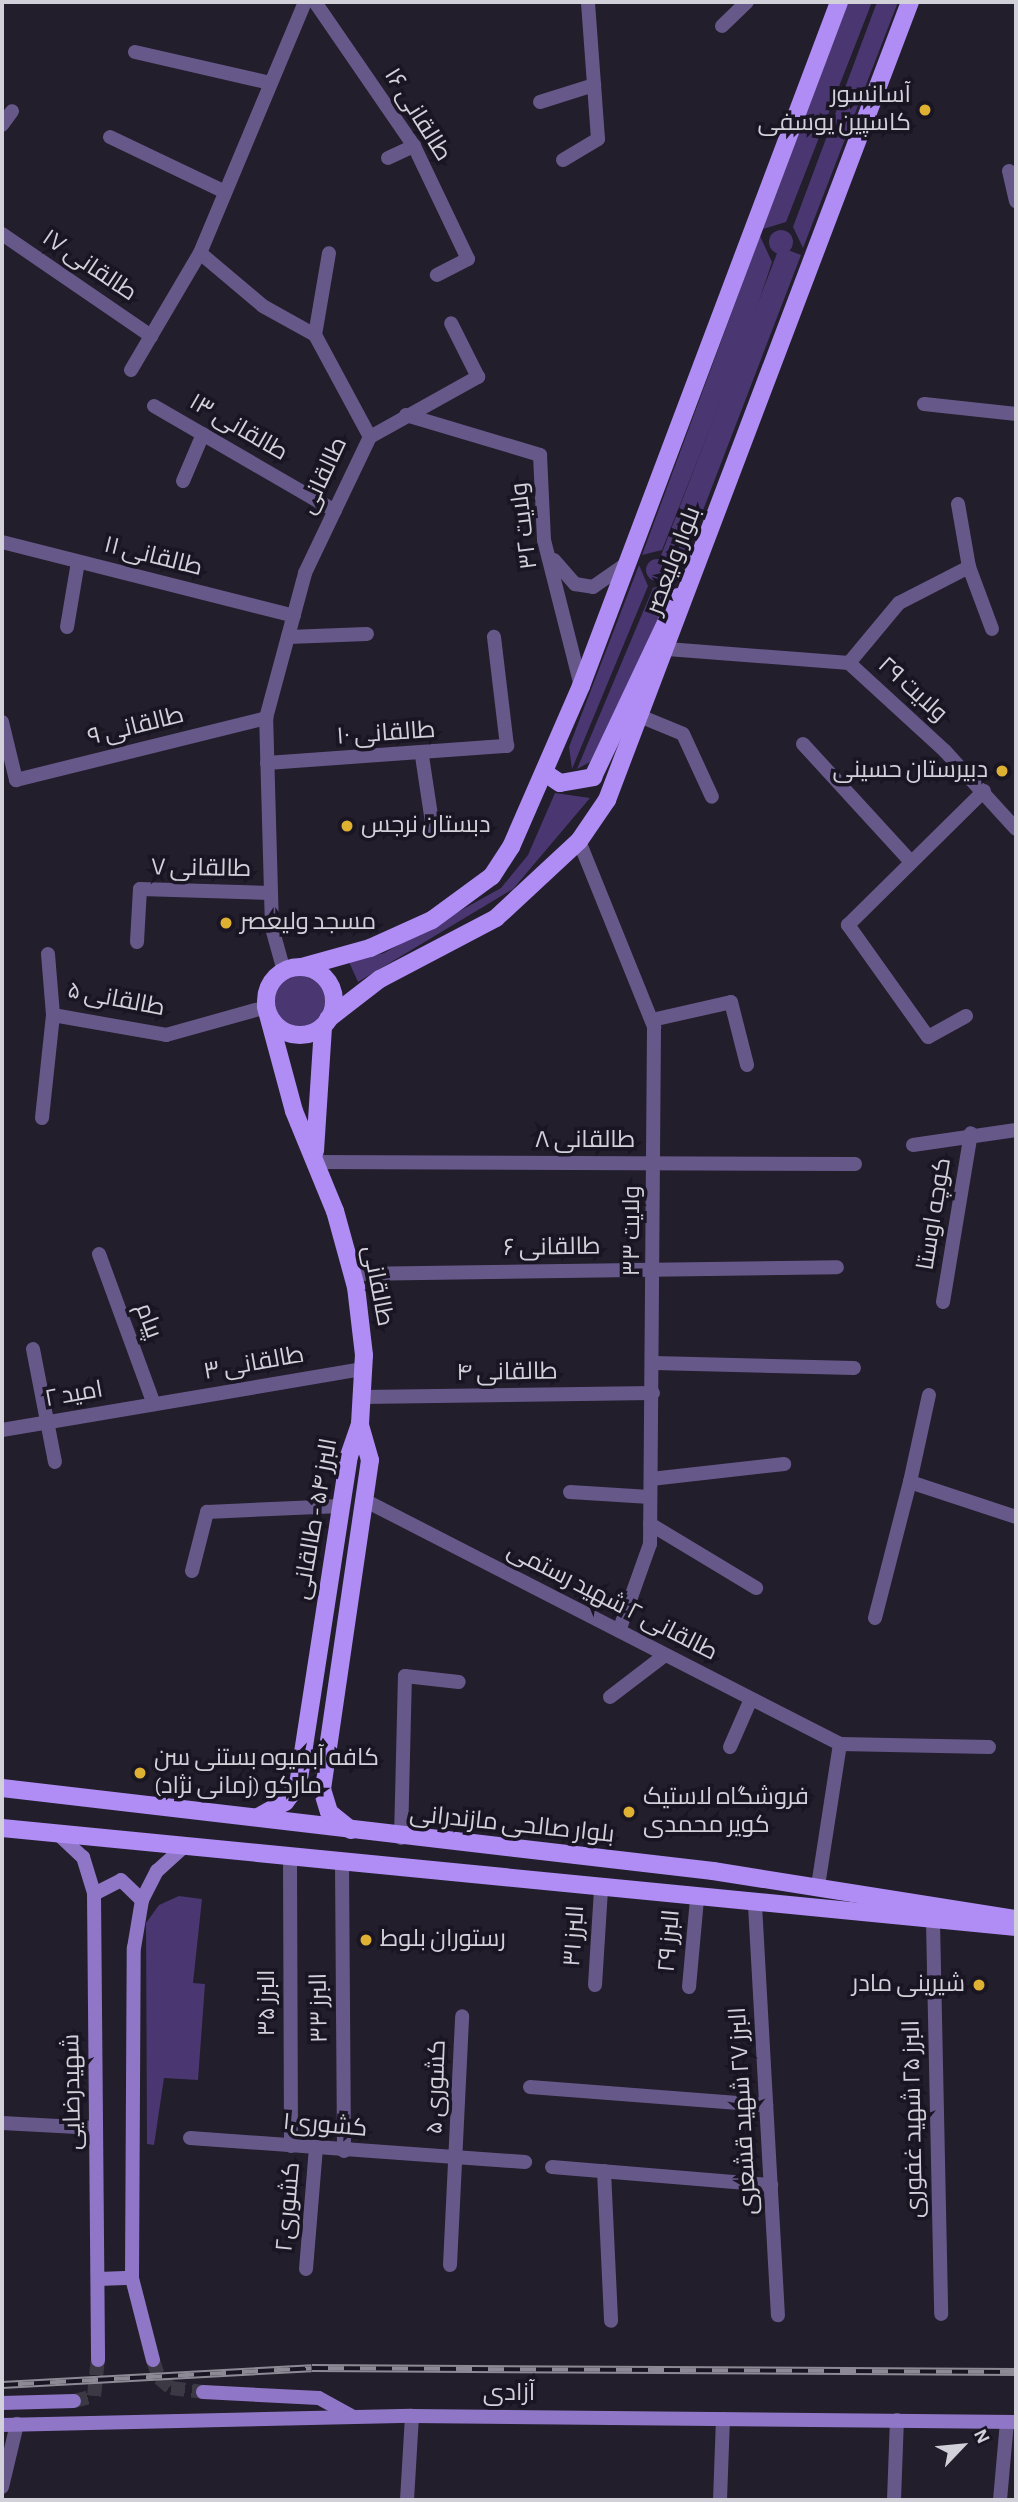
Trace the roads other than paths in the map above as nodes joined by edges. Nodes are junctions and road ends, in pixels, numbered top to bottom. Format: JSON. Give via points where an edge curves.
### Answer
{"nodes":[{"id":1,"x":305,"y":2,"type":"edge"},
{"id":2,"x":315,"y":2,"type":"edge"},
{"id":3,"x":587,"y":2,"type":"edge"},
{"id":4,"x":747,"y":2,"type":"edge"},
{"id":5,"x":839,"y":2,"type":"edge"},
{"id":6,"x":910,"y":2,"type":"edge"},
{"id":7,"x":722,"y":26,"type":"dead end"},
{"id":8,"x":135,"y":52,"type":"dead end"},
{"id":9,"x":270,"y":83,"type":"junction"},
{"id":10,"x":594,"y":85,"type":"junction"},
{"id":11,"x":540,"y":102,"type":"dead end"},
{"id":12,"x":12,"y":111,"type":"dead end"},
{"id":13,"x":2,"y":125,"type":"edge"},
{"id":14,"x":110,"y":137,"type":"dead end"},
{"id":15,"x":414,"y":146,"type":"junction"},
{"id":16,"x":388,"y":158,"type":"dead end"},
{"id":17,"x":563,"y":160,"type":"dead end"},
{"id":18,"x":1009,"y":172,"type":"dead end"},
{"id":19,"x":223,"y":191,"type":"junction"},
{"id":20,"x":1016,"y":201,"type":"edge"},
{"id":21,"x":2,"y":235,"type":"edge"},
{"id":22,"x":200,"y":253,"type":"junction"},
{"id":23,"x":329,"y":253,"type":"dead end"},
{"id":24,"x":437,"y":275,"type":"dead end"},
{"id":25,"x":451,"y":323,"type":"dead end"},
{"id":26,"x":314,"y":335,"type":"junction"},
{"id":27,"x":151,"y":336,"type":"junction"},
{"id":28,"x":131,"y":370,"type":"dead end"},
{"id":29,"x":924,"y":404,"type":"dead end"},
{"id":30,"x":154,"y":406,"type":"dead end"},
{"id":31,"x":1016,"y":414,"type":"edge"},
{"id":32,"x":407,"y":415,"type":"junction"},
{"id":33,"x":203,"y":434,"type":"junction"},
{"id":34,"x":370,"y":437,"type":"junction"},
{"id":35,"x":183,"y":481,"type":"dead end"},
{"id":36,"x":958,"y":504,"type":"dead end"},
{"id":37,"x":335,"y":511,"type":"junction"},
{"id":38,"x":544,"y":540,"type":"junction"},
{"id":39,"x":2,"y":542,"type":"edge"},
{"id":40,"x":704,"y":552,"type":"junction"},
{"id":41,"x":78,"y":562,"type":"junction"},
{"id":42,"x":625,"y":565,"type":"junction"},
{"id":43,"x":969,"y":567,"type":"junction"},
{"id":44,"x":294,"y":616,"type":"junction"},
{"id":45,"x":68,"y":627,"type":"dead end"},
{"id":46,"x":992,"y":629,"type":"dead end"},
{"id":47,"x":367,"y":635,"type":"dead end"},
{"id":48,"x":288,"y":637,"type":"junction"},
{"id":49,"x":494,"y":637,"type":"dead end"},
{"id":50,"x":667,"y":649,"type":"junction"},
{"id":51,"x":849,"y":663,"type":"junction"},
{"id":52,"x":581,"y":686,"type":"junction"},
{"id":53,"x":642,"y":717,"type":"junction"},
{"id":54,"x":266,"y":718,"type":"junction"},
{"id":55,"x":2,"y":722,"type":"edge"},
{"id":56,"x":803,"y":744,"type":"dead end"},
{"id":57,"x":422,"y":757,"type":"junction"},
{"id":58,"x":268,"y":763,"type":"junction"},
{"id":59,"x":545,"y":773,"type":"junction"},
{"id":60,"x":984,"y":791,"type":"junction"},
{"id":61,"x":712,"y":797,"type":"dead end"},
{"id":62,"x":433,"y":829,"type":"dead end"},
{"id":63,"x":1016,"y":829,"type":"edge"},
{"id":64,"x":579,"y":841,"type":"junction"},
{"id":65,"x":911,"y":862,"type":"junction"},
{"id":66,"x":271,"y":893,"type":"junction"},
{"id":67,"x":136,"y":942,"type":"dead end"},
{"id":68,"x":48,"y":954,"type":"dead end"},
{"id":69,"x":302,"y":967,"type":"junction"},
{"id":70,"x":284,"y":971,"type":"junction"},
{"id":71,"x":266,"y":1007,"type":"junction"},
{"id":72,"x":53,"y":1014,"type":"junction"},
{"id":73,"x":967,"y":1016,"type":"dead end"},
{"id":74,"x":652,"y":1020,"type":"junction"},
{"id":75,"x":325,"y":1023,"type":"junction"},
{"id":76,"x":747,"y":1065,"type":"dead end"},
{"id":77,"x":42,"y":1118,"type":"dead end"},
{"id":78,"x":1016,"y":1130,"type":"edge"},
{"id":79,"x":971,"y":1133,"type":"junction"},
{"id":80,"x":913,"y":1145,"type":"dead end"},
{"id":81,"x":315,"y":1162,"type":"junction"},
{"id":82,"x":656,"y":1164,"type":"junction"},
{"id":83,"x":855,"y":1164,"type":"dead end"},
{"id":84,"x":99,"y":1254,"type":"dead end"},
{"id":85,"x":837,"y":1267,"type":"dead end"},
{"id":86,"x":656,"y":1269,"type":"junction"},
{"id":87,"x":353,"y":1274,"type":"junction"},
{"id":88,"x":943,"y":1302,"type":"dead end"},
{"id":89,"x":33,"y":1349,"type":"dead end"},
{"id":90,"x":654,"y":1363,"type":"junction"},
{"id":91,"x":854,"y":1368,"type":"dead end"},
{"id":92,"x":363,"y":1369,"type":"junction"},
{"id":93,"x":653,"y":1394,"type":"junction"},
{"id":94,"x":929,"y":1395,"type":"dead end"},
{"id":95,"x":362,"y":1398,"type":"junction"},
{"id":96,"x":154,"y":1404,"type":"junction"},
{"id":97,"x":50,"y":1422,"type":"junction"},
{"id":98,"x":360,"y":1424,"type":"junction"},
{"id":99,"x":2,"y":1430,"type":"edge"},
{"id":100,"x":55,"y":1461,"type":"dead end"},
{"id":101,"x":784,"y":1464,"type":"dead end"},
{"id":102,"x":651,"y":1479,"type":"junction"},
{"id":103,"x":910,"y":1482,"type":"junction"},
{"id":104,"x":570,"y":1492,"type":"dead end"},
{"id":105,"x":650,"y":1497,"type":"junction"},
{"id":106,"x":364,"y":1500,"type":"junction"},
{"id":107,"x":341,"y":1506,"type":"junction"},
{"id":108,"x":1016,"y":1517,"type":"edge"},
{"id":109,"x":650,"y":1524,"type":"junction"},
{"id":110,"x":192,"y":1571,"type":"dead end"},
{"id":111,"x":756,"y":1588,"type":"dead end"},
{"id":112,"x":875,"y":1618,"type":"dead end"},
{"id":113,"x":619,"y":1631,"type":"junction"},
{"id":114,"x":665,"y":1655,"type":"junction"},
{"id":115,"x":460,"y":1682,"type":"dead end"},
{"id":116,"x":610,"y":1697,"type":"dead end"},
{"id":117,"x":751,"y":1699,"type":"junction"},
{"id":118,"x":840,"y":1744,"type":"junction"},
{"id":119,"x":730,"y":1747,"type":"dead end"},
{"id":120,"x":989,"y":1747,"type":"dead end"},
{"id":121,"x":300,"y":1772,"type":"junction"},
{"id":122,"x":324,"y":1779,"type":"junction"},
{"id":123,"x":2,"y":1788,"type":"edge"},
{"id":124,"x":258,"y":1817,"type":"junction"},
{"id":125,"x":2,"y":1828,"type":"edge"},
{"id":126,"x":353,"y":1832,"type":"junction"},
{"id":127,"x":58,"y":1835,"type":"junction"},
{"id":128,"x":401,"y":1838,"type":"junction"},
{"id":129,"x":184,"y":1847,"type":"junction"},
{"id":130,"x":290,"y":1859,"type":"junction"},
{"id":131,"x":342,"y":1864,"type":"junction"},
{"id":132,"x":818,"y":1886,"type":"junction"},
{"id":133,"x":601,"y":1890,"type":"junction"},
{"id":134,"x":94,"y":1894,"type":"junction"},
{"id":135,"x":697,"y":1899,"type":"junction"},
{"id":136,"x":142,"y":1900,"type":"junction"},
{"id":137,"x":755,"y":1905,"type":"junction"},
{"id":138,"x":1016,"y":1919,"type":"edge"},
{"id":139,"x":933,"y":1922,"type":"junction"},
{"id":140,"x":1016,"y":1927,"type":"edge"},
{"id":141,"x":595,"y":1985,"type":"dead end"},
{"id":142,"x":689,"y":1987,"type":"dead end"},
{"id":143,"x":462,"y":2016,"type":"dead end"},
{"id":144,"x":530,"y":2087,"type":"dead end"},
{"id":145,"x":766,"y":2105,"type":"junction"},
{"id":146,"x":2,"y":2123,"type":"edge"},
{"id":147,"x":96,"y":2128,"type":"junction"},
{"id":148,"x":190,"y":2138,"type":"dead end"},
{"id":149,"x":291,"y":2146,"type":"junction"},
{"id":150,"x":316,"y":2148,"type":"junction"},
{"id":151,"x":344,"y":2151,"type":"junction"},
{"id":152,"x":458,"y":2160,"type":"junction"},
{"id":153,"x":525,"y":2162,"type":"dead end"},
{"id":154,"x":552,"y":2167,"type":"dead end"},
{"id":155,"x":604,"y":2171,"type":"junction"},
{"id":156,"x":771,"y":2185,"type":"junction"},
{"id":157,"x":450,"y":2264,"type":"dead end"},
{"id":158,"x":306,"y":2269,"type":"dead end"},
{"id":159,"x":132,"y":2278,"type":"junction"},
{"id":160,"x":98,"y":2279,"type":"junction"},
{"id":161,"x":941,"y":2314,"type":"dead end"},
{"id":162,"x":778,"y":2315,"type":"dead end"},
{"id":163,"x":611,"y":2321,"type":"dead end"},
{"id":164,"x":98,"y":2360,"type":"tunnel mouth"},
{"id":165,"x":153,"y":2360,"type":"tunnel mouth"},
{"id":166,"x":204,"y":2392,"type":"tunnel mouth"},
{"id":167,"x":74,"y":2401,"type":"tunnel mouth"},
{"id":168,"x":2,"y":2403,"type":"edge"},
{"id":169,"x":412,"y":2416,"type":"junction"},
{"id":170,"x":355,"y":2418,"type":"junction"},
{"id":171,"x":723,"y":2419,"type":"junction"},
{"id":172,"x":897,"y":2420,"type":"junction"},
{"id":173,"x":1012,"y":2422,"type":"edge"},
{"id":174,"x":9,"y":2425,"type":"edge"},
{"id":175,"x":2,"y":2487,"type":"edge"},
{"id":176,"x":407,"y":2500,"type":"edge"},
{"id":177,"x":720,"y":2500,"type":"edge"},
{"id":178,"x":894,"y":2500,"type":"edge"},
{"id":179,"x":1000,"y":2500,"type":"edge"}],
"edges":[{"from":1,"to":9,"type":"street"},
{"from":2,"to":15,"type":"street","name":"طالقانی ۱۶"},
{"from":3,"to":10,"type":"street"},
{"from":4,"to":7,"type":"street"},
{"from":5,"to":42,"type":"main road","name":"بلوار ولیعصر"},
{"from":6,"to":40,"type":"main road","name":"بلوار ولیعصر"},
{"from":8,"to":9,"type":"street"},
{"from":9,"to":19,"type":"street"},
{"from":10,"to":11,"type":"street"},
{"from":10,"to":17,"type":"street","via":[[598,139]]},
{"from":12,"to":13,"type":"street"},
{"from":14,"to":19,"type":"street"},
{"from":15,"to":16,"type":"street"},
{"from":15,"to":24,"type":"street","name":"طالقانی ۱۶","via":[[468,259]]},
{"from":18,"to":20,"type":"street"},
{"from":19,"to":22,"type":"street"},
{"from":21,"to":27,"type":"street","name":"طالقانی ۱۷"},
{"from":22,"to":26,"type":"street","via":[[263,306]]},
{"from":22,"to":27,"type":"street"},
{"from":23,"to":26,"type":"street"},
{"from":25,"to":32,"type":"street","via":[[478,377]]},
{"from":26,"to":34,"type":"street","name":"طالقانی"},
{"from":27,"to":28,"type":"street"},
{"from":29,"to":31,"type":"street"},
{"from":30,"to":33,"type":"street","name":"طالقانی ۱۳"},
{"from":32,"to":34,"type":"street"},
{"from":32,"to":38,"type":"street","name":"ولایت ۳۲","via":[[540,455]]},
{"from":33,"to":35,"type":"street"},
{"from":33,"to":37,"type":"street","name":"طالقانی ۱۳"},
{"from":34,"to":37,"type":"street","name":"طالقانی"},
{"from":36,"to":43,"type":"street"},
{"from":37,"to":44,"type":"street","name":"طالقانی"},
{"from":38,"to":42,"type":"street","via":[[575,584],[607,583]]},
{"from":38,"to":52,"type":"street","name":"ولایت ۳۲"},
{"from":39,"to":41,"type":"street","name":"طالقانی ۱۱"},
{"from":40,"to":50,"type":"main road","name":"بلوار ولیعصر"},
{"from":40,"to":59,"type":"main road","via":[[659,628],[593,777],[568,784]]},
{"from":41,"to":44,"type":"street","name":"طالقانی ۱۱"},
{"from":41,"to":45,"type":"street"},
{"from":42,"to":52,"type":"main road","name":"بلوار ولیعصر"},
{"from":43,"to":46,"type":"street"},
{"from":43,"to":51,"type":"street","via":[[899,603]]},
{"from":44,"to":48,"type":"street","name":"طالقانی"},
{"from":47,"to":48,"type":"street"},
{"from":48,"to":54,"type":"street","name":"طالقانی"},
{"from":49,"to":57,"type":"street","name":"طالقانی ۱۰","via":[[507,746]]},
{"from":50,"to":51,"type":"street","name":"ولایت ٢٩"},
{"from":50,"to":53,"type":"main road","name":"بلوار ولیعصر"},
{"from":51,"to":60,"type":"street","name":"ولایت ٢٩"},
{"from":52,"to":59,"type":"main road","name":"بلوار ولیعصر"},
{"from":53,"to":61,"type":"street","via":[[683,734]]},
{"from":53,"to":64,"type":"main road","name":"بلوار ولیعصر","via":[[607,800]]},
{"from":54,"to":55,"type":"street","name":"طالقانی ۹","via":[[16,780]]},
{"from":54,"to":58,"type":"street","name":"طالقانی"},
{"from":56,"to":65,"type":"street"},
{"from":57,"to":58,"type":"street","name":"طالقانی ۱۰"},
{"from":57,"to":62,"type":"street"},
{"from":58,"to":66,"type":"street","name":"طالقانی"},
{"from":59,"to":69,"type":"main road","name":"بلوار ولیعصر","via":[[492,876],[398,937]]},
{"from":60,"to":63,"type":"street","name":"ولایت ٢٩"},
{"from":60,"to":65,"type":"street"},
{"from":64,"to":74,"type":"street","name":"ولایت ٣۳"},
{"from":64,"to":75,"type":"main road","name":"بلوار ولیعصر","via":[[496,918],[380,979]]},
{"from":65,"to":73,"type":"street","via":[[848,925],[928,1037]]},
{"from":66,"to":67,"type":"street","name":"طالقانی ۷","via":[[140,889]]},
{"from":66,"to":70,"type":"street","name":"طالقانی"},
{"from":68,"to":72,"type":"street","name":"طالقانی ۵"},
{"from":69,"to":70,"type":"main road"},
{"from":69,"to":75,"type":"main road","via":[[330,986]]},
{"from":70,"to":71,"type":"main road","via":[[269,986]]},
{"from":71,"to":72,"type":"street","name":"طالقانی ۵","via":[[166,1035]]},
{"from":71,"to":75,"type":"main road","via":[[276,1025],[294,1035]]},
{"from":71,"to":81,"type":"main road","name":"طالقانی"},
{"from":72,"to":77,"type":"street"},
{"from":74,"to":76,"type":"street","via":[[731,1002]]},
{"from":74,"to":82,"type":"street","name":"ولایت ٣۳"},
{"from":75,"to":81,"type":"main road","name":"طالقانی"},
{"from":78,"to":79,"type":"street"},
{"from":79,"to":80,"type":"street"},
{"from":79,"to":88,"type":"street","name":"کوچه اوستا"},
{"from":81,"to":82,"type":"street","name":"طالقانی ۸"},
{"from":81,"to":87,"type":"main road","name":"طالقانی"},
{"from":82,"to":83,"type":"street","name":"طالقانی ۸"},
{"from":82,"to":86,"type":"street","name":"ولایت ٣۳"},
{"from":84,"to":96,"type":"street","name":"پیام"},
{"from":85,"to":86,"type":"street","name":"طالقانی ۶"},
{"from":86,"to":87,"type":"street","name":"طالقانی ۶"},
{"from":86,"to":90,"type":"street","name":"ولایت ٣۳"},
{"from":87,"to":92,"type":"main road","name":"طالقانی"},
{"from":89,"to":97,"type":"street"},
{"from":90,"to":91,"type":"street"},
{"from":90,"to":93,"type":"street","name":"ولایت ٣۳"},
{"from":92,"to":95,"type":"main road","name":"طالقانی"},
{"from":92,"to":96,"type":"street","name":"طالقانی ۳"},
{"from":93,"to":95,"type":"street","name":"طالقانی ۴"},
{"from":93,"to":102,"type":"street","name":"ولایت ٣۳"},
{"from":94,"to":103,"type":"street"},
{"from":95,"to":98,"type":"main road","name":"طالقانی"},
{"from":96,"to":97,"type":"street","name":"امید ۲"},
{"from":97,"to":99,"type":"street","name":"امید ۲"},
{"from":97,"to":100,"type":"street"},
{"from":98,"to":106,"type":"main road","name":"البرز ۵۴ - طالقانی","via":[[370,1460]]},
{"from":98,"to":107,"type":"main road","name":"البرز ۵۴ - طالقانی"},
{"from":101,"to":102,"type":"street"},
{"from":102,"to":105,"type":"street","name":"ولایت ٣۳"},
{"from":103,"to":108,"type":"street"},
{"from":103,"to":112,"type":"street"},
{"from":104,"to":105,"type":"street"},
{"from":105,"to":109,"type":"street","name":"ولایت ٣۳"},
{"from":106,"to":113,"type":"street","name":"طالقانی ۲ شهید رستمی"},
{"from":106,"to":122,"type":"main road","name":"البرز ۵۴ - طالقانی"},
{"from":107,"to":110,"type":"street","via":[[207,1512]]},
{"from":107,"to":121,"type":"main road","name":"البرز ۵۴ - طالقانی"},
{"from":109,"to":111,"type":"street"},
{"from":109,"to":113,"type":"street","name":"ولایت ٣۳","via":[[650,1544]]},
{"from":113,"to":114,"type":"street","name":"طالقانی ۲ شهید رستمی"},
{"from":114,"to":116,"type":"street"},
{"from":114,"to":117,"type":"street","name":"طالقانی ۲ شهید رستمی"},
{"from":115,"to":128,"type":"street","via":[[405,1676]]},
{"from":117,"to":118,"type":"street","name":"طالقانی ۲ شهید رستمی"},
{"from":117,"to":119,"type":"street"},
{"from":118,"to":120,"type":"street"},
{"from":118,"to":132,"type":"street"},
{"from":121,"to":122,"type":"main road","via":[[311,1792]]},
{"from":121,"to":124,"type":"main road","name":"البرز ۵۴ - طالقانی","via":[[285,1802]]},
{"from":122,"to":126,"type":"main road","name":"البرز ۵۴ - طالقانی","via":[[329,1812]]},
{"from":123,"to":124,"type":"main road","name":"بلوار صالحی مازندرانی"},
{"from":124,"to":126,"type":"main road","name":"بلوار صالحی مازندرانی"},
{"from":125,"to":127,"type":"main road"},
{"from":126,"to":128,"type":"main road","name":"بلوار صالحی مازندرانی"},
{"from":127,"to":129,"type":"main road"},
{"from":127,"to":134,"type":"main road","name":"شهیدرضایی","via":[[83,1857]]},
{"from":128,"to":132,"type":"main road","name":"بلوار صالحی مازندرانی"},
{"from":129,"to":130,"type":"main road"},
{"from":129,"to":136,"type":"main road","via":[[158,1871]]},
{"from":130,"to":131,"type":"main road"},
{"from":130,"to":149,"type":"street","name":"البرز ۳۵"},
{"from":131,"to":133,"type":"main road"},
{"from":131,"to":151,"type":"street","name":"البرز ۳۳"},
{"from":132,"to":138,"type":"main road","name":"بلوار صالحی مازندرانی"},
{"from":133,"to":135,"type":"main road"},
{"from":133,"to":141,"type":"street","name":"البرز ۳۱"},
{"from":134,"to":136,"type":"main road","via":[[121,1880]]},
{"from":134,"to":147,"type":"main road","name":"شهیدرضایی"},
{"from":135,"to":137,"type":"main road"},
{"from":135,"to":142,"type":"street","name":"البرز ۲۹"},
{"from":136,"to":159,"type":"main road","via":[[134,1948]]},
{"from":137,"to":139,"type":"main road"},
{"from":137,"to":145,"type":"street","name":"البرز ۲۷ شهید قشعری"},
{"from":139,"to":140,"type":"main road"},
{"from":139,"to":161,"type":"street","name":"البرز ۲۵ شهید غفوری"},
{"from":143,"to":152,"type":"street","name":"کشوری ۵"},
{"from":144,"to":145,"type":"street"},
{"from":145,"to":156,"type":"street","name":"البرز ۲۷ شهید قشعری"},
{"from":146,"to":147,"type":"street"},
{"from":147,"to":160,"type":"main road","name":"شهیدرضایی"},
{"from":148,"to":149,"type":"street","name":"کشوری۱"},
{"from":149,"to":150,"type":"street","name":"کشوری۱"},
{"from":150,"to":151,"type":"street","name":"کشوری۱"},
{"from":150,"to":158,"type":"street","name":"کشوری۲"},
{"from":151,"to":152,"type":"street","name":"کشوری۱"},
{"from":152,"to":153,"type":"street","name":"کشوری۱"},
{"from":152,"to":157,"type":"street","name":"کشوری ۵"},
{"from":154,"to":155,"type":"street"},
{"from":155,"to":156,"type":"street"},
{"from":155,"to":163,"type":"street"},
{"from":156,"to":162,"type":"street","name":"البرز ۲۷ شهید قشعری"},
{"from":159,"to":160,"type":"main road"},
{"from":159,"to":165,"type":"main road"},
{"from":160,"to":164,"type":"main road","name":"شهیدرضایی"},
{"from":166,"to":170,"type":"main road","via":[[318,2398]]},
{"from":167,"to":168,"type":"main road"},
{"from":169,"to":170,"type":"main road","name":"آزادی"},
{"from":169,"to":171,"type":"main road","name":"آزادی"},
{"from":169,"to":176,"type":"street"},
{"from":170,"to":174,"type":"main road","name":"آزادی"},
{"from":171,"to":172,"type":"main road","name":"آزادی"},
{"from":171,"to":177,"type":"street"},
{"from":172,"to":173,"type":"main road","name":"آزادی"},
{"from":172,"to":178,"type":"street"},
{"from":173,"to":179,"type":"street"},
{"from":174,"to":175,"type":"street"}]}
